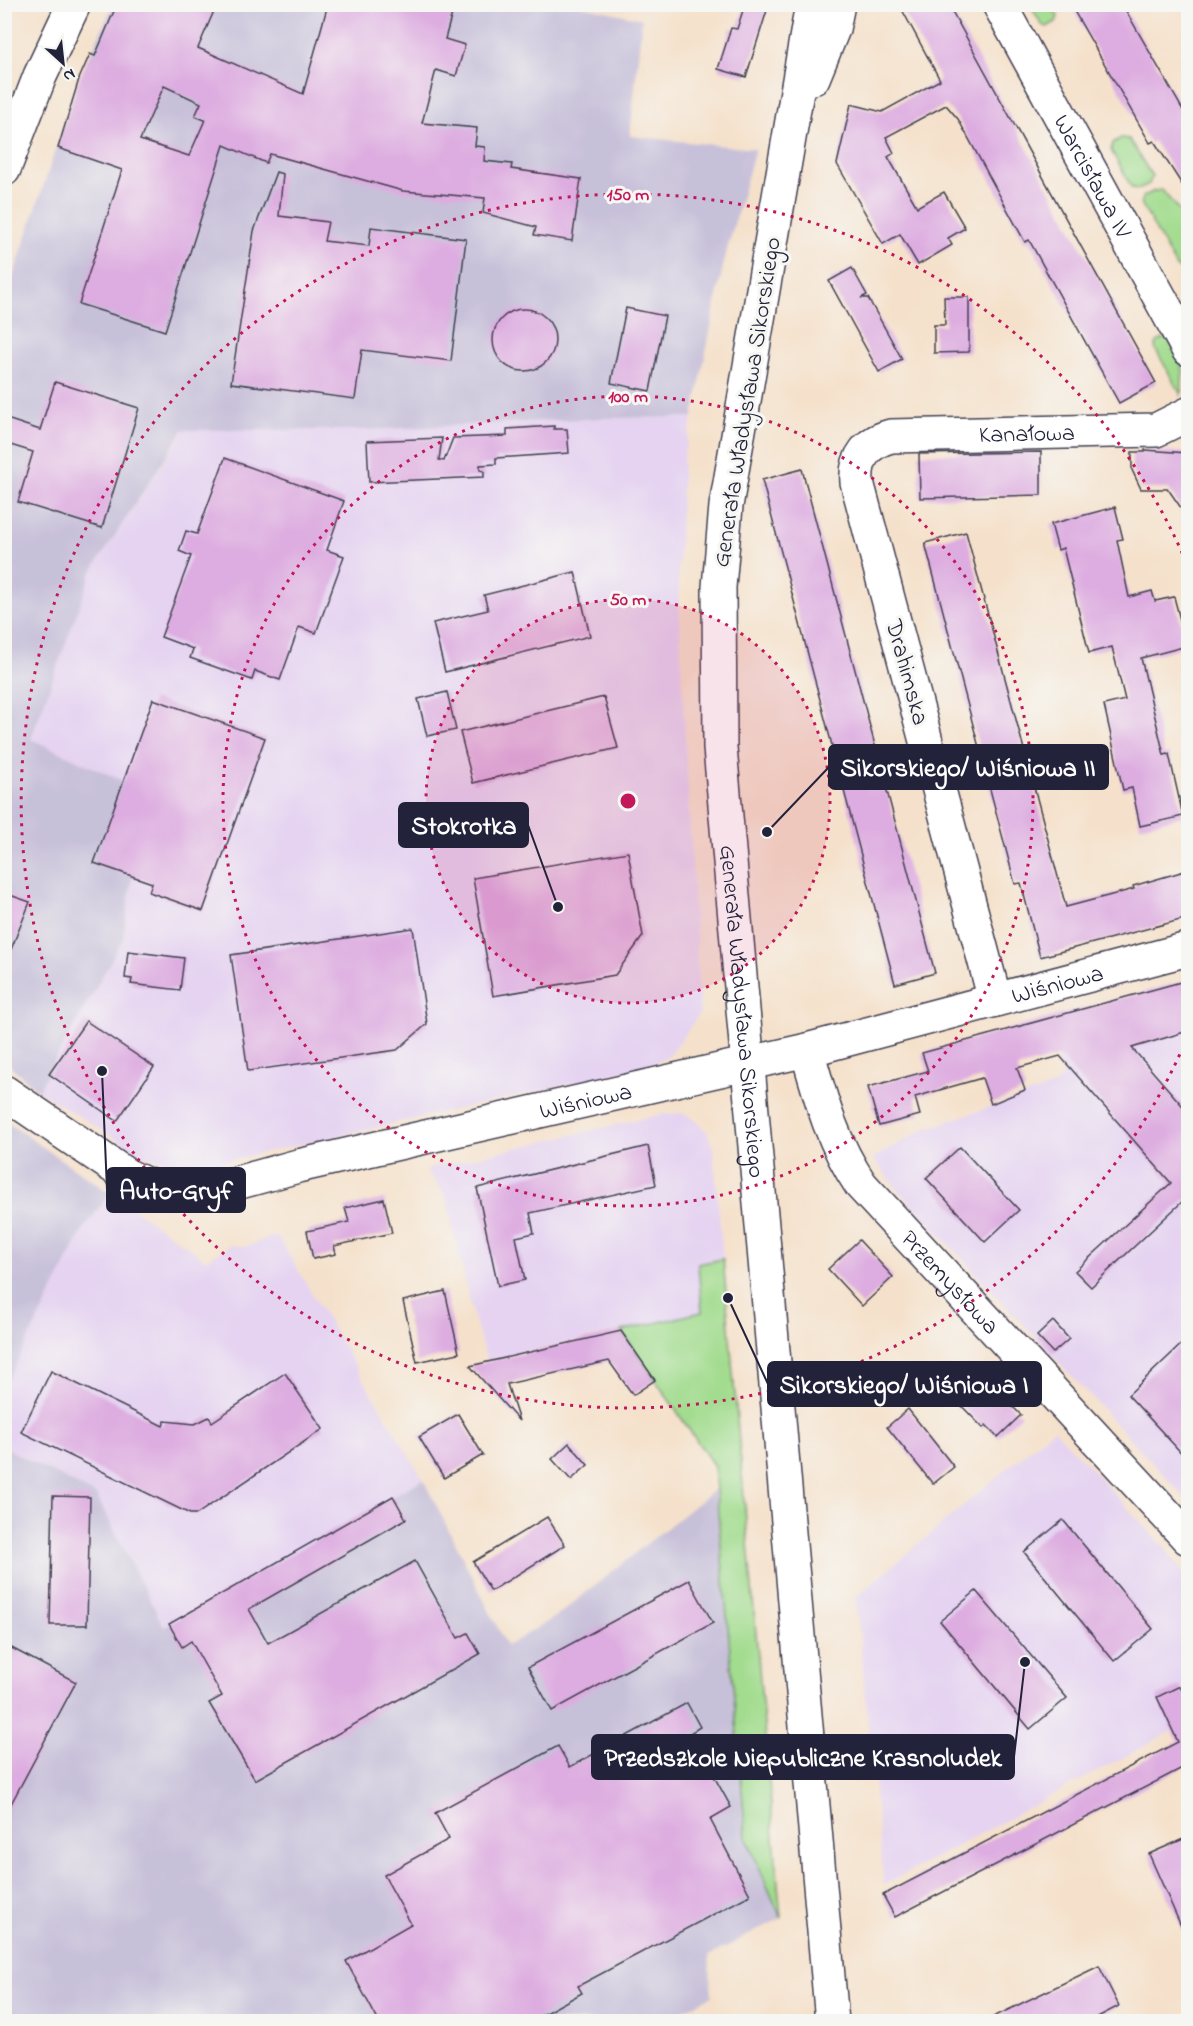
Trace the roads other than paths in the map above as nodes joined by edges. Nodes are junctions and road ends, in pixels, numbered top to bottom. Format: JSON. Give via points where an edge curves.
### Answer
{"nodes":[{"id":1,"x":74,"y":4,"type":"edge"},
{"id":2,"x":812,"y":4,"type":"edge"},
{"id":3,"x":838,"y":4,"type":"edge"},
{"id":4,"x":999,"y":4,"type":"edge"},
{"id":5,"x":789,"y":135,"type":"junction"},
{"id":6,"x":4,"y":169,"type":"edge"},
{"id":7,"x":1188,"y":349,"type":"edge"},
{"id":8,"x":1188,"y":414,"type":"edge"},
{"id":9,"x":865,"y":450,"type":"joint"},
{"id":10,"x":1188,"y":949,"type":"edge"},
{"id":11,"x":995,"y":1000,"type":"junction"},
{"id":12,"x":807,"y":1050,"type":"junction"},
{"id":13,"x":747,"y":1064,"type":"junction"},
{"id":14,"x":4,"y":1092,"type":"edge"},
{"id":15,"x":1188,"y":1538,"type":"edge"},
{"id":16,"x":832,"y":2022,"type":"edge"}],
"edges":[{"from":1,"to":6,"type":"street","via":[[40,76]]},
{"from":2,"to":5,"type":"street","name":"Generała Władysława Sikorskiego"},
{"from":3,"to":5,"type":"street","via":[[833,28]]},
{"from":4,"to":7,"type":"street","name":"Warcisława IV"},
{"from":5,"to":13,"type":"street","name":"Generała Władysława Sikorskiego","via":[[726,506],[719,586],[720,748]]},
{"from":8,"to":9,"type":"street","name":"Kanałowa","via":[[1156,430],[891,436]]},
{"from":9,"to":11,"type":"street","name":"Drahimska","via":[[857,467],[857,482]]},
{"from":10,"to":11,"type":"street","name":"Wiśniowa"},
{"from":11,"to":12,"type":"street","name":"Wiśniowa"},
{"from":12,"to":13,"type":"street","name":"Wiśniowa"},
{"from":12,"to":15,"type":"street","name":"Przemysłowa","via":[[831,1132],[861,1185]]},
{"from":13,"to":14,"type":"street","name":"Wiśniowa","via":[[190,1193],[152,1187],[126,1175]]},
{"from":13,"to":16,"type":"street","name":"Generała Władysława Sikorskiego"}]}
